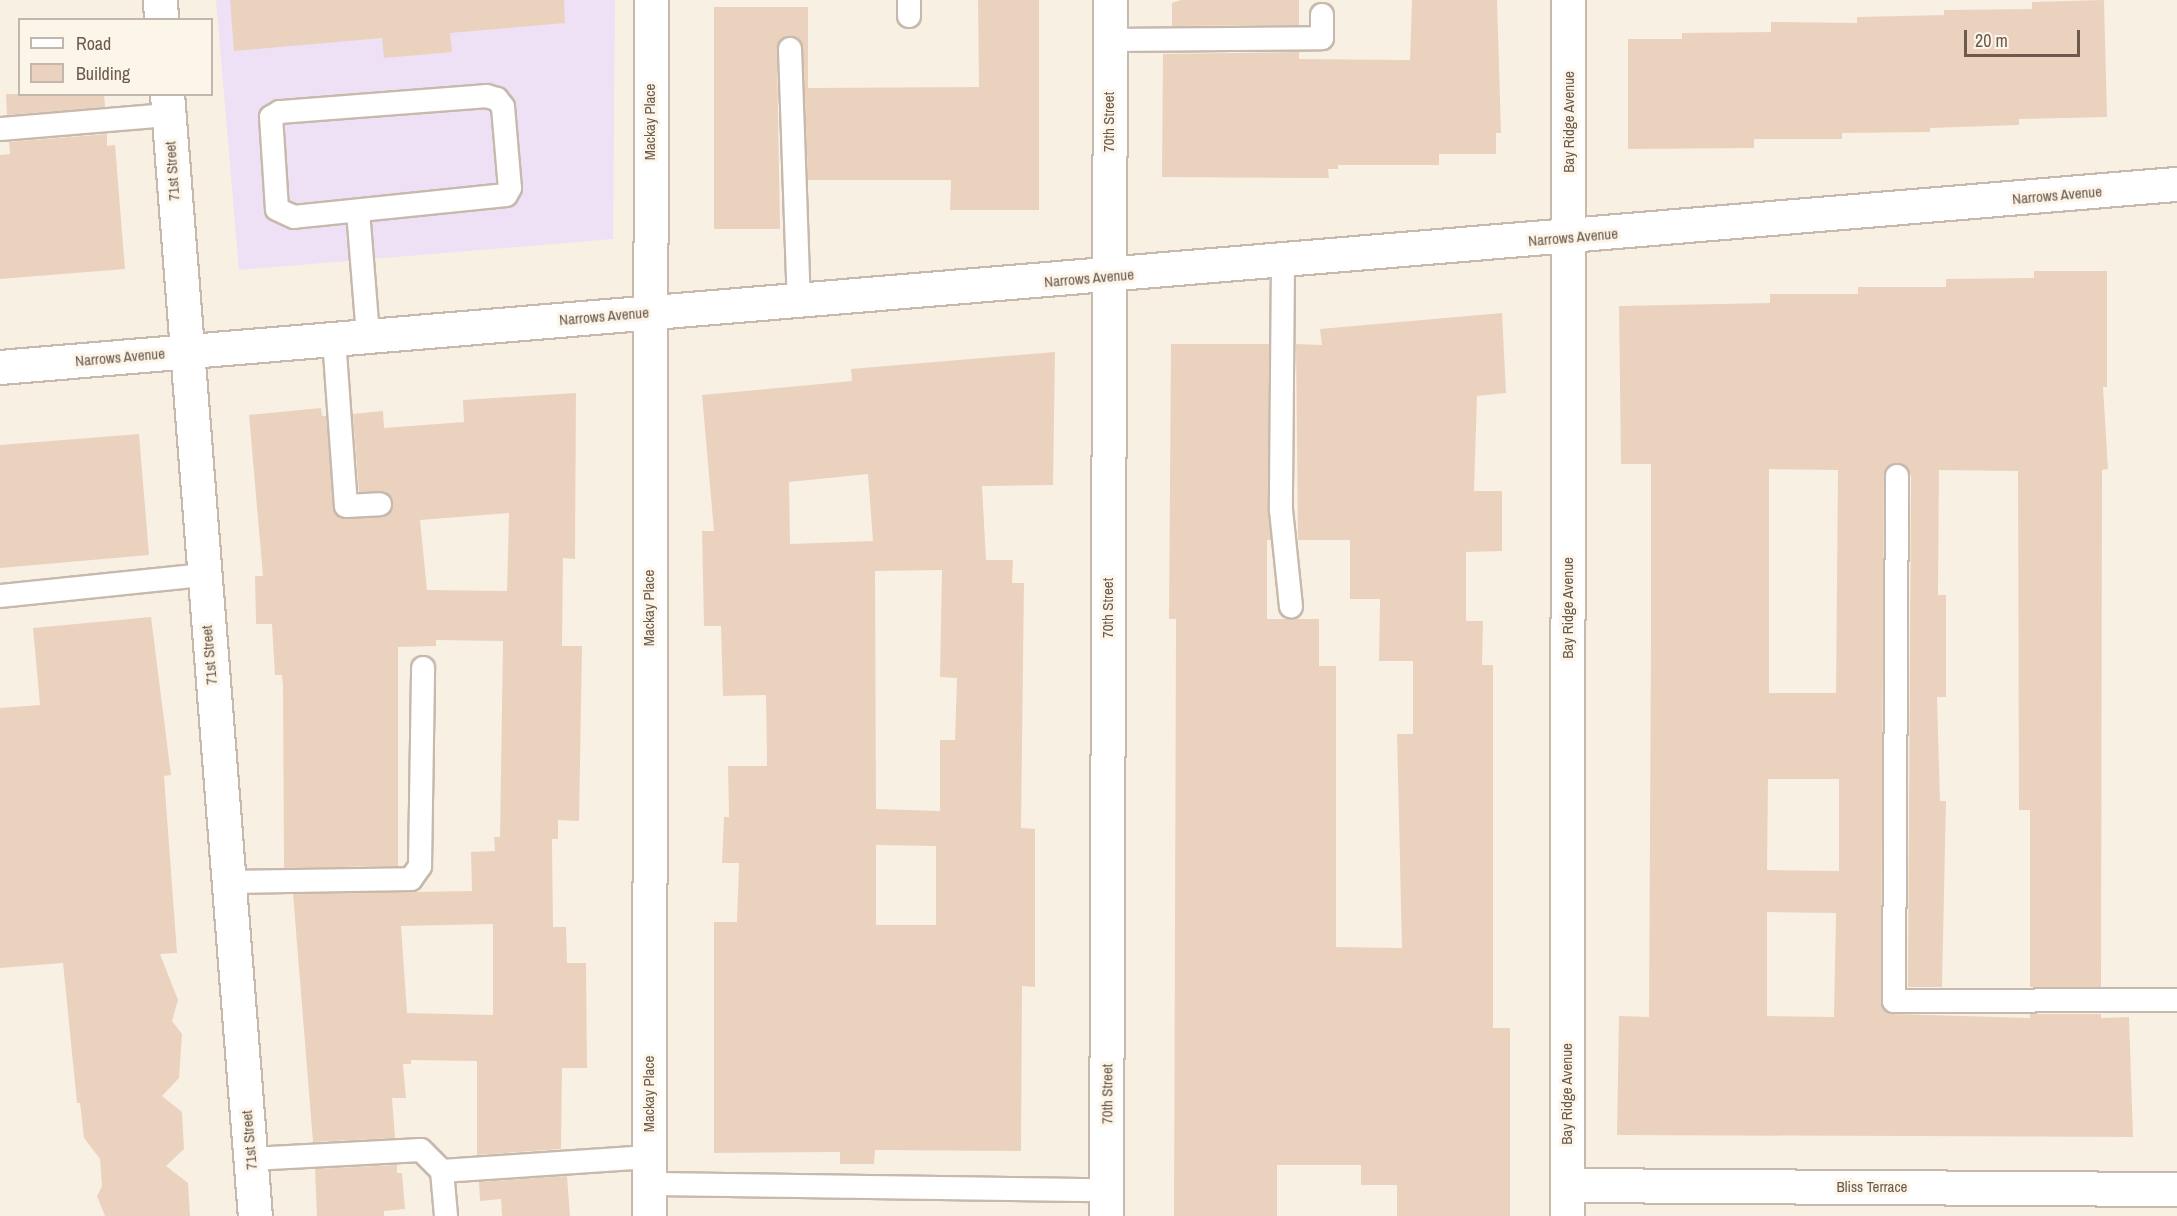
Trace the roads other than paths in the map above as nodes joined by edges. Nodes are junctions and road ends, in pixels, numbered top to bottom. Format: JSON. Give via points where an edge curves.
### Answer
{"nodes":[{"id":1,"x":160,"y":0,"type":"edge"},
{"id":2,"x":651,"y":0,"type":"edge"},
{"id":3,"x":1110,"y":0,"type":"edge"},
{"id":4,"x":1568,"y":0,"type":"edge"},
{"id":5,"x":1322,"y":15,"type":"dead end"},
{"id":6,"x":161,"y":18,"type":"edge"},
{"id":7,"x":1110,"y":40,"type":"junction"},
{"id":8,"x":790,"y":49,"type":"dead end"},
{"id":9,"x":168,"y":105,"type":"edge"},
{"id":10,"x":0,"y":129,"type":"edge"},
{"id":11,"x":2177,"y":184,"type":"edge"},
{"id":12,"x":358,"y":211,"type":"junction"},
{"id":13,"x":1569,"y":238,"type":"junction"},
{"id":14,"x":1283,"y":261,"type":"junction"},
{"id":15,"x":1109,"y":276,"type":"junction"},
{"id":16,"x":799,"y":301,"type":"junction"},
{"id":17,"x":650,"y":312,"type":"junction"},
{"id":18,"x":368,"y":336,"type":"junction"},
{"id":19,"x":334,"y":339,"type":"junction"},
{"id":20,"x":184,"y":352,"type":"junction"},
{"id":21,"x":0,"y":367,"type":"edge"},
{"id":22,"x":1897,"y":476,"type":"dead end"},
{"id":23,"x":380,"y":504,"type":"dead end"},
{"id":24,"x":202,"y":575,"type":"junction"},
{"id":25,"x":0,"y":596,"type":"edge"},
{"id":26,"x":1291,"y":606,"type":"dead end"},
{"id":27,"x":423,"y":668,"type":"dead end"},
{"id":28,"x":228,"y":882,"type":"junction"},
{"id":29,"x":2177,"y":1000,"type":"edge"},
{"id":30,"x":251,"y":1159,"type":"junction"},
{"id":31,"x":649,"y":1170,"type":"junction"},
{"id":32,"x":442,"y":1171,"type":"junction"},
{"id":33,"x":2177,"y":1190,"type":"edge"},
{"id":34,"x":1567,"y":1201,"type":"edge"},
{"id":35,"x":1106,"y":1203,"type":"edge"},
{"id":36,"x":255,"y":1216,"type":"edge"},
{"id":37,"x":446,"y":1216,"type":"edge"},
{"id":38,"x":649,"y":1216,"type":"edge"}],
"edges":[{"from":1,"to":6,"type":"street"},
{"from":2,"to":17,"type":"street","name":"Mackay Place"},
{"from":3,"to":7,"type":"street","name":"70th Street"},
{"from":4,"to":13,"type":"street","name":"Bay Ridge Avenue"},
{"from":5,"to":7,"type":"lane","via":[[1322,38]]},
{"from":7,"to":15,"type":"street","name":"70th Street"},
{"from":8,"to":16,"type":"lane"},
{"from":9,"to":10,"type":"lane"},
{"from":9,"to":20,"type":"street","name":"71st Street"},
{"from":11,"to":13,"type":"street","name":"Narrows Avenue"},
{"from":12,"to":12,"type":"lane","via":[[294,217],[277,210],[271,117],[280,112],[486,96],[497,99],[503,107],[510,188],[506,195]]},
{"from":12,"to":18,"type":"lane"},
{"from":13,"to":14,"type":"street","name":"Narrows Avenue"},
{"from":13,"to":34,"type":"street","name":"Bay Ridge Avenue"},
{"from":14,"to":15,"type":"street","name":"Narrows Avenue"},
{"from":14,"to":26,"type":"lane","via":[[1281,510]]},
{"from":15,"to":16,"type":"street","name":"Narrows Avenue"},
{"from":15,"to":35,"type":"street","name":"70th Street"},
{"from":16,"to":17,"type":"street","name":"Narrows Avenue"},
{"from":17,"to":18,"type":"street","name":"Narrows Avenue"},
{"from":17,"to":31,"type":"street","name":"Mackay Place"},
{"from":18,"to":19,"type":"street","name":"Narrows Avenue"},
{"from":19,"to":20,"type":"street","name":"Narrows Avenue"},
{"from":19,"to":23,"type":"lane","via":[[346,506]]},
{"from":20,"to":21,"type":"street","name":"Narrows Avenue"},
{"from":20,"to":24,"type":"street","name":"71st Street"},
{"from":22,"to":29,"type":"lane","via":[[1894,1001]]},
{"from":24,"to":25,"type":"lane"},
{"from":24,"to":28,"type":"street","name":"71st Street"},
{"from":27,"to":28,"type":"lane","via":[[420,866],[411,879]]},
{"from":28,"to":30,"type":"street","name":"71st Street"},
{"from":30,"to":32,"type":"lane","via":[[421,1150]]},
{"from":30,"to":36,"type":"street","name":"71st Street"},
{"from":31,"to":32,"type":"lane"},
{"from":31,"to":35,"type":"lane"},
{"from":31,"to":38,"type":"street","name":"Mackay Place"},
{"from":32,"to":37,"type":"lane"},
{"from":33,"to":34,"type":"street","name":"Bliss Terrace"}]}
